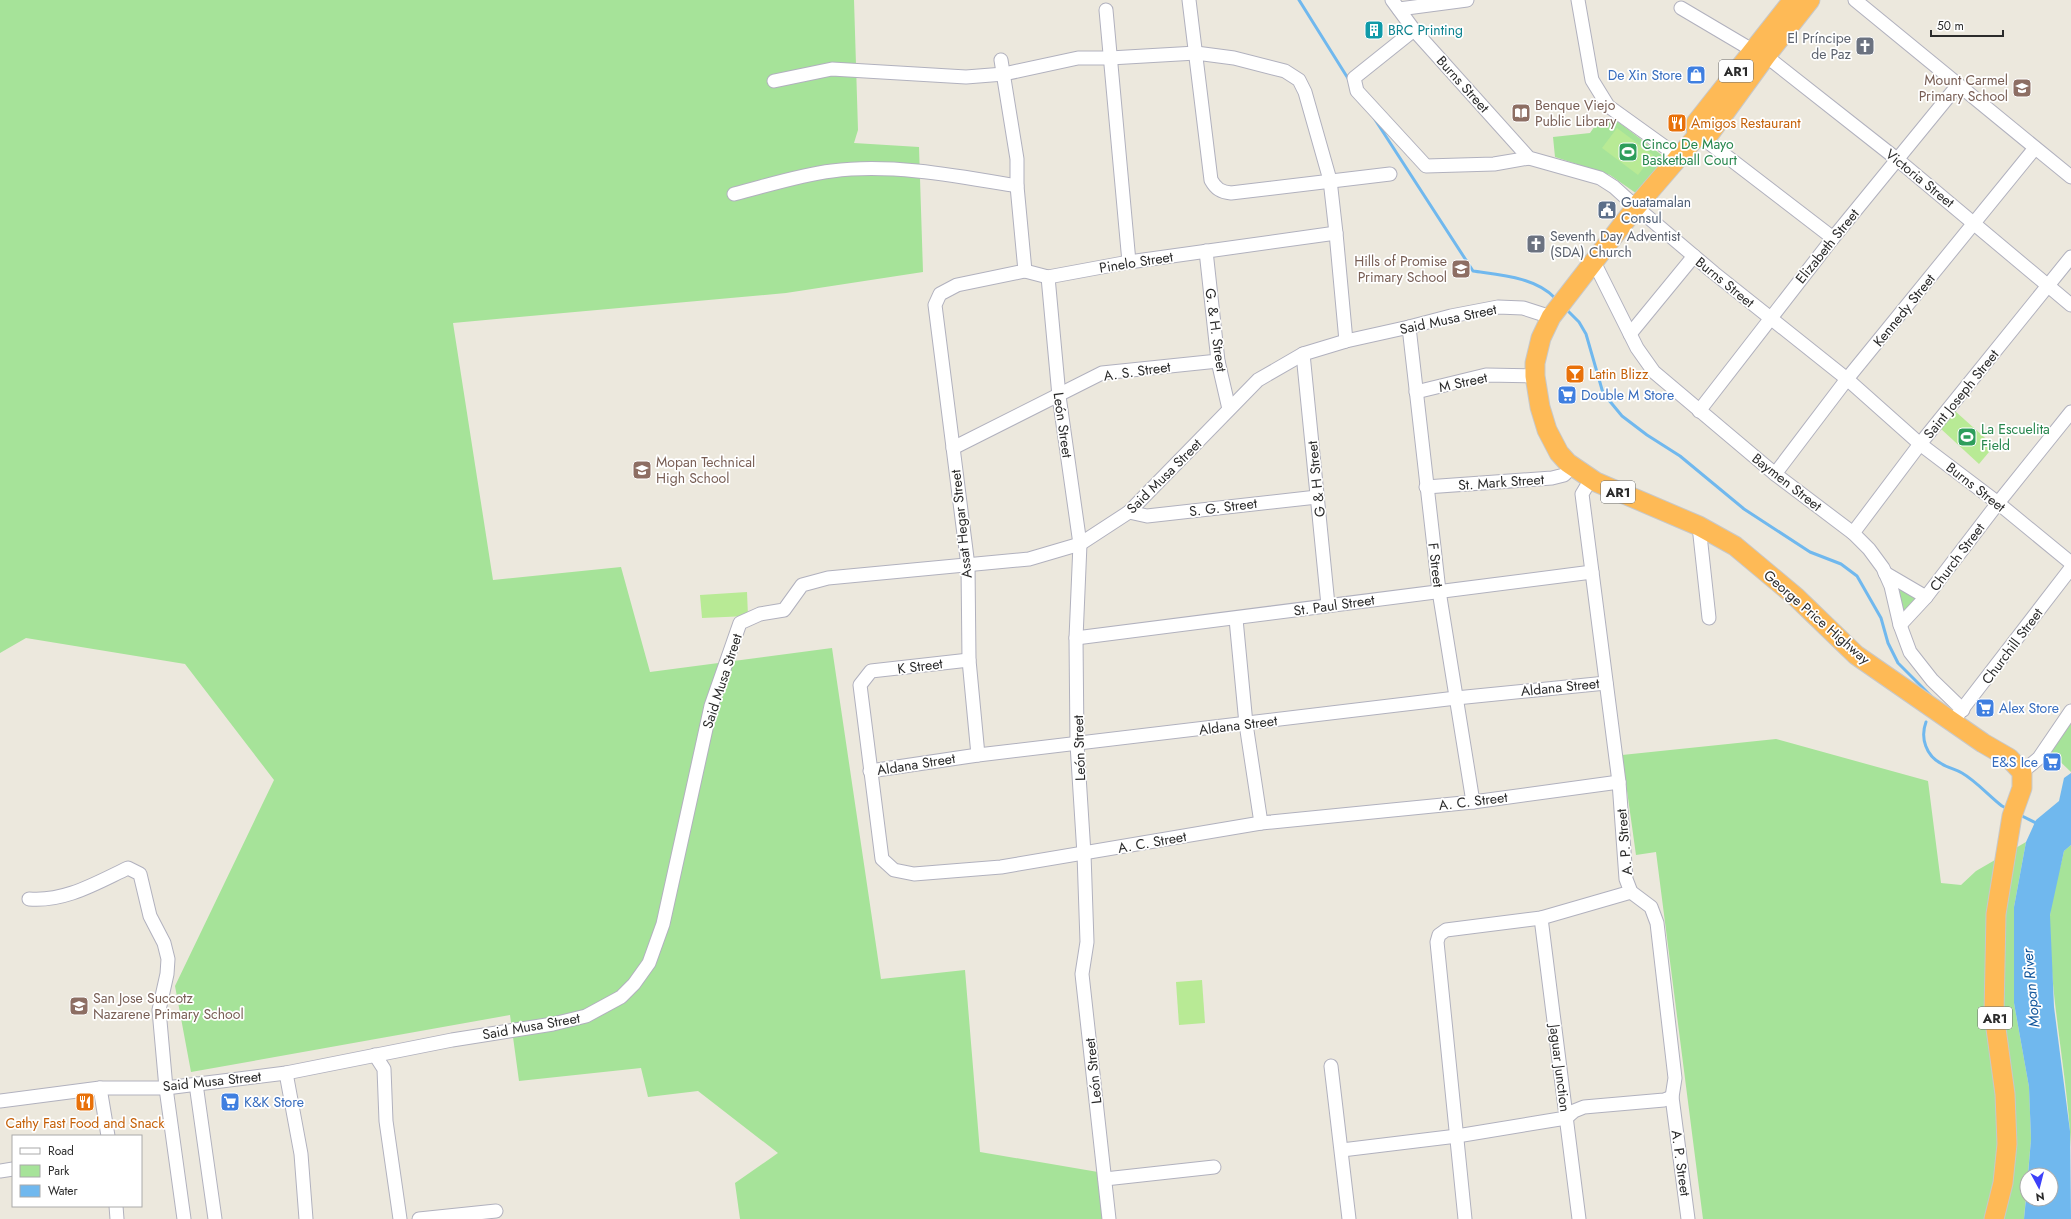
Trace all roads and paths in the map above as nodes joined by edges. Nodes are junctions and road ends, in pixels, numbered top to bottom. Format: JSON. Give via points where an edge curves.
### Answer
{"nodes":[{"id":1,"x":1189,"y":0,"type":"edge"},
{"id":2,"x":1467,"y":0,"type":"edge"},
{"id":3,"x":1578,"y":0,"type":"edge"},
{"id":4,"x":1793,"y":0,"type":"edge"},
{"id":5,"x":1810,"y":0,"type":"edge"},
{"id":6,"x":1855,"y":0,"type":"edge"},
{"id":7,"x":1395,"y":5,"type":"edge"},
{"id":8,"x":1681,"y":8,"type":"dead end"},
{"id":9,"x":1106,"y":10,"type":"dead end"},
{"id":10,"x":1414,"y":30,"type":"junction"},
{"id":11,"x":1196,"y":53,"type":"junction"},
{"id":12,"x":1759,"y":53,"type":"junction"},
{"id":13,"x":1110,"y":58,"type":"junction"},
{"id":14,"x":1001,"y":60,"type":"dead end"},
{"id":15,"x":1004,"y":74,"type":"junction"},
{"id":16,"x":774,"y":81,"type":"dead end"},
{"id":17,"x":1958,"y":85,"type":"junction"},
{"id":18,"x":1697,"y":136,"type":"junction"},
{"id":19,"x":2035,"y":148,"type":"junction"},
{"id":20,"x":1679,"y":157,"type":"junction"},
{"id":21,"x":1529,"y":158,"type":"junction"},
{"id":22,"x":1898,"y":160,"type":"junction"},
{"id":23,"x":1390,"y":174,"type":"dead end"},
{"id":24,"x":2071,"y":177,"type":"edge"},
{"id":25,"x":1330,"y":180,"type":"junction"},
{"id":26,"x":1017,"y":186,"type":"junction"},
{"id":27,"x":734,"y":194,"type":"dead end"},
{"id":28,"x":1636,"y":207,"type":"junction"},
{"id":29,"x":1974,"y":222,"type":"junction"},
{"id":30,"x":1336,"y":233,"type":"junction"},
{"id":31,"x":1833,"y":238,"type":"junction"},
{"id":32,"x":1206,"y":251,"type":"junction"},
{"id":33,"x":1694,"y":256,"type":"junction"},
{"id":34,"x":2071,"y":257,"type":"edge"},
{"id":35,"x":1129,"y":262,"type":"junction"},
{"id":36,"x":1594,"y":262,"type":"junction"},
{"id":37,"x":1025,"y":271,"type":"junction"},
{"id":38,"x":1048,"y":277,"type":"junction"},
{"id":39,"x":2046,"y":286,"type":"junction"},
{"id":40,"x":940,"y":294,"type":"joint"},
{"id":41,"x":2071,"y":305,"type":"edge"},
{"id":42,"x":1551,"y":317,"type":"junction"},
{"id":43,"x":1769,"y":317,"type":"junction"},
{"id":44,"x":1409,"y":327,"type":"junction"},
{"id":45,"x":1630,"y":334,"type":"junction"},
{"id":46,"x":1346,"y":341,"type":"junction"},
{"id":47,"x":1303,"y":354,"type":"junction"},
{"id":48,"x":1218,"y":361,"type":"junction"},
{"id":49,"x":1535,"y":376,"type":"junction"},
{"id":50,"x":1847,"y":379,"type":"junction"},
{"id":51,"x":1416,"y":392,"type":"junction"},
{"id":52,"x":1059,"y":396,"type":"junction"},
{"id":53,"x":1229,"y":409,"type":"junction"},
{"id":54,"x":1699,"y":411,"type":"junction"},
{"id":55,"x":2071,"y":412,"type":"edge"},
{"id":56,"x":1920,"y":444,"type":"junction"},
{"id":57,"x":952,"y":448,"type":"junction"},
{"id":58,"x":1573,"y":466,"type":"junction"},
{"id":59,"x":1775,"y":474,"type":"junction"},
{"id":60,"x":1591,"y":479,"type":"junction"},
{"id":61,"x":1426,"y":487,"type":"junction"},
{"id":62,"x":1317,"y":496,"type":"junction"},
{"id":63,"x":1998,"y":503,"type":"junction"},
{"id":64,"x":1130,"y":512,"type":"junction"},
{"id":65,"x":1699,"y":526,"type":"junction"},
{"id":66,"x":1853,"y":532,"type":"junction"},
{"id":67,"x":1080,"y":544,"type":"junction"},
{"id":68,"x":2071,"y":564,"type":"edge"},
{"id":69,"x":968,"y":566,"type":"junction"},
{"id":70,"x":2071,"y":568,"type":"edge"},
{"id":71,"x":1592,"y":572,"type":"junction"},
{"id":72,"x":1885,"y":573,"type":"junction"},
{"id":73,"x":1439,"y":591,"type":"junction"},
{"id":74,"x":1926,"y":597,"type":"junction"},
{"id":75,"x":1328,"y":604,"type":"junction"},
{"id":76,"x":1709,"y":618,"type":"dead end"},
{"id":77,"x":1236,"y":619,"type":"junction"},
{"id":78,"x":1900,"y":625,"type":"junction"},
{"id":79,"x":1076,"y":638,"type":"junction"},
{"id":80,"x":969,"y":660,"type":"junction"},
{"id":81,"x":871,"y":671,"type":"joint"},
{"id":82,"x":1606,"y":683,"type":"junction"},
{"id":83,"x":1456,"y":698,"type":"junction"},
{"id":84,"x":2071,"y":711,"type":"edge"},
{"id":85,"x":1958,"y":716,"type":"junction"},
{"id":86,"x":1246,"y":724,"type":"junction"},
{"id":87,"x":1077,"y":744,"type":"junction"},
{"id":88,"x":978,"y":755,"type":"junction"},
{"id":89,"x":870,"y":771,"type":"junction"},
{"id":90,"x":2022,"y":772,"type":"junction"},
{"id":91,"x":1618,"y":782,"type":"junction"},
{"id":92,"x":1473,"y":802,"type":"junction"},
{"id":93,"x":1261,"y":823,"type":"junction"},
{"id":94,"x":1084,"y":854,"type":"junction"},
{"id":95,"x":1631,"y":892,"type":"junction"},
{"id":96,"x":29,"y":900,"type":"dead end"},
{"id":97,"x":1541,"y":918,"type":"junction"},
{"id":98,"x":375,"y":1055,"type":"junction"},
{"id":99,"x":1331,"y":1066,"type":"dead end"},
{"id":100,"x":286,"y":1073,"type":"junction"},
{"id":101,"x":196,"y":1084,"type":"junction"},
{"id":102,"x":100,"y":1088,"type":"junction"},
{"id":103,"x":166,"y":1088,"type":"junction"},
{"id":104,"x":1672,"y":1097,"type":"junction"},
{"id":105,"x":0,"y":1101,"type":"edge"},
{"id":106,"x":1566,"y":1118,"type":"junction"},
{"id":107,"x":108,"y":1135,"type":"edge"},
{"id":108,"x":1457,"y":1136,"type":"junction"},
{"id":109,"x":1342,"y":1150,"type":"junction"},
{"id":110,"x":1214,"y":1167,"type":"dead end"},
{"id":111,"x":12,"y":1169,"type":"edge"},
{"id":112,"x":0,"y":1171,"type":"edge"},
{"id":113,"x":1105,"y":1179,"type":"junction"},
{"id":114,"x":116,"y":1207,"type":"edge"},
{"id":115,"x":496,"y":1211,"type":"dead end"},
{"id":116,"x":117,"y":1219,"type":"edge"},
{"id":117,"x":184,"y":1219,"type":"edge"},
{"id":118,"x":215,"y":1219,"type":"edge"},
{"id":119,"x":306,"y":1219,"type":"edge"},
{"id":120,"x":400,"y":1219,"type":"edge"},
{"id":121,"x":419,"y":1219,"type":"edge"},
{"id":122,"x":1109,"y":1219,"type":"edge"},
{"id":123,"x":1349,"y":1219,"type":"edge"},
{"id":124,"x":1465,"y":1219,"type":"edge"},
{"id":125,"x":1579,"y":1219,"type":"edge"},
{"id":126,"x":1688,"y":1219,"type":"edge"},
{"id":127,"x":1994,"y":1219,"type":"edge"}],
"edges":[{"from":1,"to":11,"type":"street"},
{"from":2,"to":7,"type":"street"},
{"from":3,"to":20,"type":"street","via":[[1592,80],[1608,106]]},
{"from":4,"to":12,"type":"highway","number":"AR1"},
{"from":5,"to":12,"type":"highway","number":"AR1"},
{"from":6,"to":17,"type":"street"},
{"from":7,"to":10,"type":"street","name":"Burns Street"},
{"from":8,"to":12,"type":"street","name":"Victoria Street"},
{"from":9,"to":13,"type":"street"},
{"from":10,"to":21,"type":"street","name":"Burns Street"},
{"from":10,"to":21,"type":"street","via":[[1354,78],[1357,91],[1426,166],[1494,164]]},
{"from":11,"to":13,"type":"street"},
{"from":11,"to":25,"type":"street","via":[[1234,58],[1294,75],[1305,92]]},
{"from":11,"to":25,"type":"street","via":[[1211,180],[1215,187],[1222,192],[1231,193]]},
{"from":12,"to":18,"type":"highway","number":"AR1","via":[[1710,133]]},
{"from":12,"to":22,"type":"street","name":"Victoria Street"},
{"from":13,"to":15,"type":"street","via":[[1078,58]]},
{"from":13,"to":35,"type":"street"},
{"from":14,"to":15,"type":"street"},
{"from":15,"to":16,"type":"street","via":[[966,77],[832,69]]},
{"from":15,"to":26,"type":"street","via":[[1017,158]]},
{"from":17,"to":19,"type":"street"},
{"from":17,"to":22,"type":"street","name":"Elizabeth Street"},
{"from":18,"to":20,"type":"highway","name":"George Price Highway","number":"AR1"},
{"from":18,"to":31,"type":"street"},
{"from":19,"to":24,"type":"street"},
{"from":19,"to":29,"type":"street","name":"Kennedy Street"},
{"from":20,"to":28,"type":"highway","name":"George Price Highway","number":"AR1"},
{"from":21,"to":28,"type":"street","name":"Burns Street","via":[[1600,178]]},
{"from":22,"to":29,"type":"street","name":"Victoria Street"},
{"from":22,"to":31,"type":"street","name":"Elizabeth Street"},
{"from":23,"to":25,"type":"street"},
{"from":25,"to":30,"type":"street"},
{"from":26,"to":27,"type":"street","via":[[965,177],[905,171],[847,170],[809,175]]},
{"from":26,"to":37,"type":"street"},
{"from":28,"to":33,"type":"street","name":"Burns Street"},
{"from":28,"to":36,"type":"highway","name":"George Price Highway","number":"AR1"},
{"from":29,"to":39,"type":"street","name":"Victoria Street"},
{"from":29,"to":50,"type":"street","name":"Kennedy Street"},
{"from":30,"to":32,"type":"street","name":"Pinelo Street"},
{"from":30,"to":46,"type":"street"},
{"from":31,"to":43,"type":"street","name":"Elizabeth Street"},
{"from":32,"to":35,"type":"street","name":"Pinelo Street"},
{"from":32,"to":48,"type":"street","name":"G. & H. Street"},
{"from":33,"to":43,"type":"street","name":"Burns Street"},
{"from":33,"to":45,"type":"street"},
{"from":34,"to":39,"type":"street","name":"Saint Joseph Street"},
{"from":35,"to":38,"type":"street","name":"Pinelo Street"},
{"from":36,"to":42,"type":"highway","name":"George Price Highway","number":"AR1"},
{"from":36,"to":45,"type":"street","name":"Baymen Street"},
{"from":37,"to":38,"type":"street","name":"Pinelo Street"},
{"from":37,"to":40,"type":"street","name":"Pinelo Street","via":[[957,285]]},
{"from":38,"to":52,"type":"street","name":"León Street"},
{"from":39,"to":41,"type":"street","name":"Victoria Street"},
{"from":39,"to":56,"type":"street","name":"Saint Joseph Street"},
{"from":40,"to":57,"type":"street","name":"Assat Hegar Street","via":[[935,305]]},
{"from":42,"to":44,"type":"street","name":"Said Musa Street","via":[[1523,308],[1498,307]]},
{"from":42,"to":49,"type":"highway","name":"George Price Highway","number":"AR1","via":[[1541,338],[1535,363]]},
{"from":43,"to":50,"type":"street","name":"Burns Street"},
{"from":43,"to":54,"type":"street","name":"Elizabeth Street"},
{"from":44,"to":46,"type":"street","name":"Said Musa Street"},
{"from":44,"to":51,"type":"street","name":"F Street"},
{"from":45,"to":54,"type":"street","name":"Baymen Street","via":[[1654,372]]},
{"from":46,"to":47,"type":"street","name":"Said Musa Street"},
{"from":47,"to":53,"type":"street","name":"Said Musa Street","via":[[1258,380]]},
{"from":47,"to":62,"type":"street","name":"G & H Street"},
{"from":48,"to":52,"type":"street","name":"A. S. Street","via":[[1102,373]]},
{"from":48,"to":53,"type":"street","name":"G. & H. Street"},
{"from":49,"to":51,"type":"street","name":"M Street","via":[[1486,375]]},
{"from":49,"to":58,"type":"highway","name":"George Price Highway","number":"AR1","via":[[1546,430],[1559,453]]},
{"from":50,"to":56,"type":"street","name":"Burns Street"},
{"from":50,"to":59,"type":"street","name":"Kennedy Street"},
{"from":51,"to":61,"type":"street","name":"F Street"},
{"from":52,"to":57,"type":"street","name":"A. S. Street"},
{"from":52,"to":67,"type":"street","name":"León Street"},
{"from":53,"to":64,"type":"street","name":"Said Musa Street"},
{"from":54,"to":59,"type":"street","name":"Baymen Street"},
{"from":55,"to":63,"type":"street","name":"Church Street"},
{"from":56,"to":63,"type":"street","name":"Burns Street"},
{"from":56,"to":66,"type":"street","name":"Saint Joseph Street"},
{"from":57,"to":69,"type":"street","name":"Assat Hegar Street"},
{"from":58,"to":60,"type":"highway","name":"George Price Highway","number":"AR1"},
{"from":58,"to":61,"type":"street","name":"St. Mark Street","via":[[1564,475],[1552,478]]},
{"from":59,"to":66,"type":"street","name":"Baymen Street"},
{"from":60,"to":65,"type":"highway","name":"George Price Highway","number":"AR1"},
{"from":60,"to":71,"type":"street","name":"A. P. Street","via":[[1582,494]]},
{"from":61,"to":73,"type":"street","name":"F Street"},
{"from":62,"to":64,"type":"street","name":"S. G. Street","via":[[1147,516]]},
{"from":62,"to":75,"type":"street","name":"G & H Street"},
{"from":63,"to":68,"type":"street","name":"Burns Street"},
{"from":63,"to":74,"type":"street","name":"Church Street"},
{"from":64,"to":67,"type":"street","name":"Said Musa Street"},
{"from":65,"to":76,"type":"street"},
{"from":65,"to":85,"type":"highway","name":"George Price Highway","number":"AR1","via":[[1736,546],[1796,597],[1856,655]]},
{"from":66,"to":72,"type":"street","name":"Baymen Street","via":[[1876,557]]},
{"from":67,"to":69,"type":"street","name":"Said Musa Street","via":[[1029,559]]},
{"from":67,"to":79,"type":"street","name":"León Street"},
{"from":69,"to":80,"type":"street","name":"Assat Hegar Street"},
{"from":69,"to":98,"type":"street","name":"Said Musa Street","via":[[828,578],[802,585],[784,610],[760,614],[740,623],[711,706],[663,924],[649,963],[621,997],[586,1016],[553,1024]]},
{"from":70,"to":85,"type":"street","name":"Churchill Street"},
{"from":71,"to":73,"type":"street","name":"St. Paul Street"},
{"from":71,"to":82,"type":"street","name":"A. P. Street"},
{"from":72,"to":74,"type":"street"},
{"from":72,"to":78,"type":"street","name":"Baymen Street","via":[[1895,598]]},
{"from":73,"to":75,"type":"street","name":"St. Paul Street"},
{"from":73,"to":83,"type":"street","name":"F Street"},
{"from":74,"to":78,"type":"street","name":"Church Street"},
{"from":75,"to":77,"type":"street","name":"St. Paul Street"},
{"from":77,"to":79,"type":"street","name":"St. Paul Street"},
{"from":77,"to":86,"type":"street"},
{"from":78,"to":85,"type":"street","name":"Baymen Street","via":[[1917,663]]},
{"from":79,"to":87,"type":"street","name":"León Street"},
{"from":80,"to":81,"type":"street","name":"K Street"},
{"from":80,"to":88,"type":"street","name":"Assat Hegar Street"},
{"from":81,"to":89,"type":"street","name":"A. C. Street","via":[[860,685]]},
{"from":82,"to":83,"type":"street","name":"Aldana Street"},
{"from":82,"to":91,"type":"street","name":"A. P. Street"},
{"from":83,"to":86,"type":"street","name":"Aldana Street"},
{"from":83,"to":92,"type":"street","name":"F Street"},
{"from":84,"to":90,"type":"street","via":[[2039,758]]},
{"from":85,"to":90,"type":"highway","name":"George Price Highway","number":"AR1","via":[[1983,744],[2010,758]]},
{"from":86,"to":87,"type":"street","name":"Aldana Street"},
{"from":86,"to":93,"type":"street"},
{"from":87,"to":88,"type":"street","name":"Aldana Street"},
{"from":87,"to":94,"type":"street","name":"León Street"},
{"from":88,"to":89,"type":"street","name":"Aldana Street"},
{"from":89,"to":94,"type":"street","name":"A. C. Street","via":[[882,859],[894,870],[914,874],[978,869]]},
{"from":90,"to":127,"type":"highway","number":"AR1","via":[[2022,788],[2013,812],[1999,895],[1995,938],[1994,1014],[2005,1094],[2007,1130],[2003,1184]]},
{"from":91,"to":92,"type":"street","name":"A. C. Street"},
{"from":91,"to":95,"type":"street","name":"A. P. Street","via":[[1626,879]]},
{"from":92,"to":93,"type":"street","name":"A. C. Street"},
{"from":93,"to":94,"type":"street","name":"A. C. Street"},
{"from":94,"to":113,"type":"street","name":"León Street","via":[[1087,942],[1082,974]]},
{"from":95,"to":97,"type":"street"},
{"from":95,"to":104,"type":"street","name":"A. P. Street","via":[[1651,907],[1657,923],[1675,1078]]},
{"from":96,"to":103,"type":"street","via":[[44,900],[74,893],[128,868],[140,874],[150,916],[164,943],[168,959],[159,1010]]},
{"from":97,"to":106,"type":"street","name":"Jaguar Junction"},
{"from":97,"to":108,"type":"street","via":[[1446,930],[1439,935],[1437,942]]},
{"from":98,"to":100,"type":"street","name":"Said Musa Street"},
{"from":98,"to":120,"type":"street","via":[[384,1069],[386,1121]]},
{"from":99,"to":109,"type":"street"},
{"from":100,"to":101,"type":"street","name":"Said Musa Street"},
{"from":100,"to":119,"type":"street","via":[[301,1154]]},
{"from":101,"to":103,"type":"street","name":"Said Musa Street"},
{"from":101,"to":118,"type":"street"},
{"from":102,"to":103,"type":"street","name":"Said Musa Street"},
{"from":102,"to":105,"type":"street","name":"Said Musa Street"},
{"from":102,"to":107,"type":"street"},
{"from":103,"to":117,"type":"street"},
{"from":104,"to":106,"type":"street","via":[[1664,1100],[1584,1107]]},
{"from":104,"to":126,"type":"street","name":"A. P. Street"},
{"from":106,"to":108,"type":"street"},
{"from":106,"to":125,"type":"street","name":"Jaguar Junction"},
{"from":108,"to":109,"type":"street"},
{"from":108,"to":124,"type":"street"},
{"from":109,"to":123,"type":"street"},
{"from":110,"to":113,"type":"street"},
{"from":111,"to":112,"type":"street"},
{"from":113,"to":122,"type":"street","name":"León Street"},
{"from":114,"to":116,"type":"street"},
{"from":115,"to":121,"type":"street"}]}
